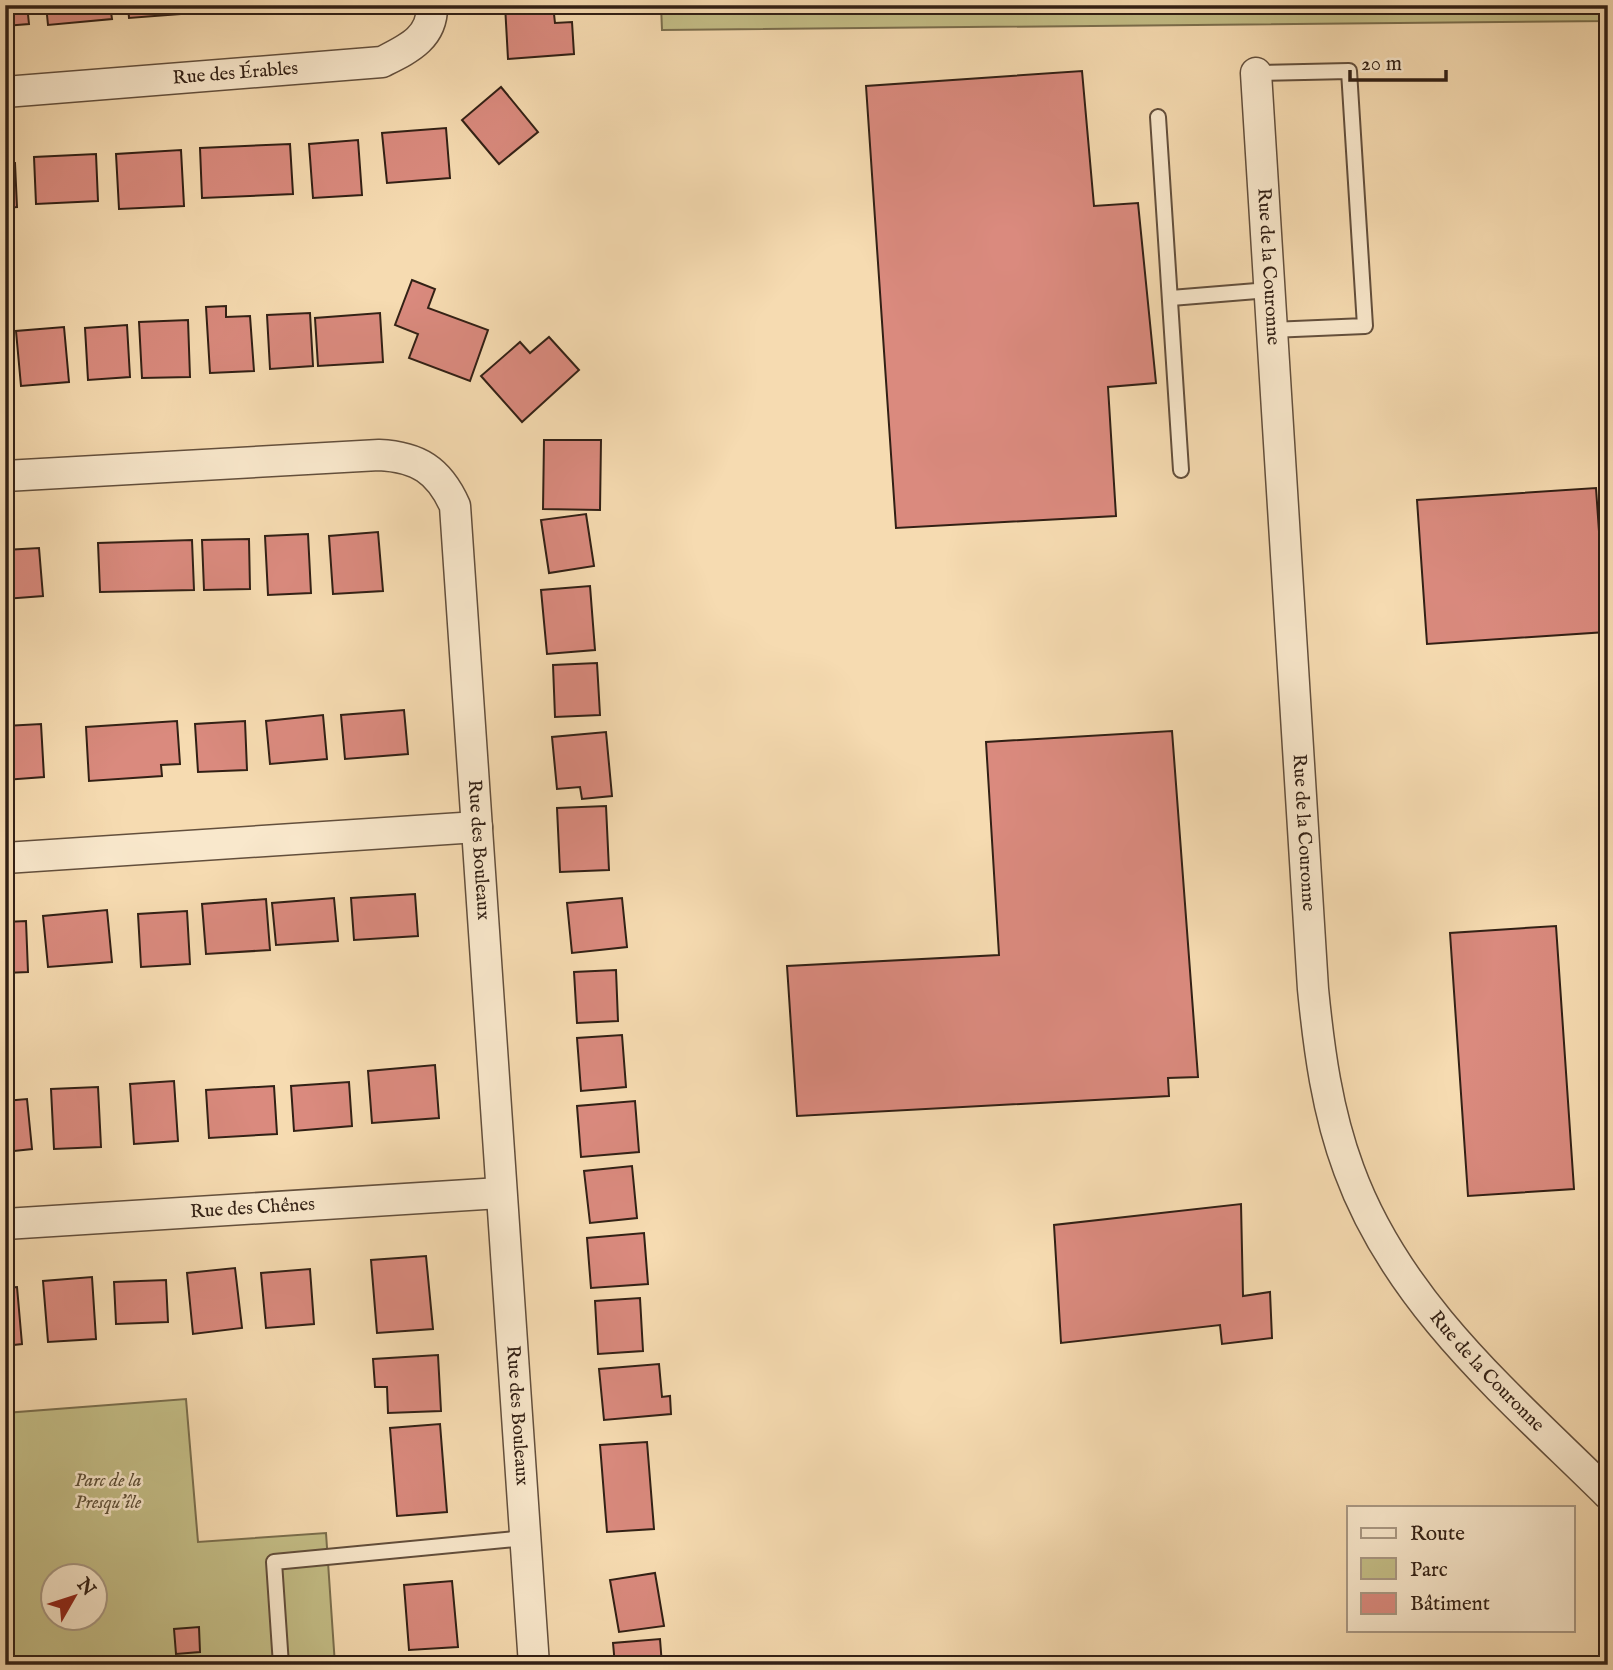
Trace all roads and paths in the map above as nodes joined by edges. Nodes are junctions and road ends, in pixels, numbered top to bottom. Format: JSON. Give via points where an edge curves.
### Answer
{"nodes":[{"id":1,"x":432,"y":5,"type":"edge"},
{"id":2,"x":1256,"y":73,"type":"joint"},
{"id":3,"x":5,"y":92,"type":"edge"},
{"id":4,"x":1158,"y":117,"type":"dead end"},
{"id":5,"x":1269,"y":290,"type":"junction"},
{"id":6,"x":1171,"y":298,"type":"junction"},
{"id":7,"x":1271,"y":330,"type":"junction"},
{"id":8,"x":1181,"y":470,"type":"dead end"},
{"id":9,"x":5,"y":476,"type":"edge"},
{"id":10,"x":477,"y":828,"type":"junction"},
{"id":11,"x":5,"y":858,"type":"edge"},
{"id":12,"x":500,"y":1193,"type":"junction"},
{"id":13,"x":5,"y":1224,"type":"edge"},
{"id":14,"x":1608,"y":1494,"type":"edge"},
{"id":15,"x":525,"y":1538,"type":"junction"},
{"id":16,"x":281,"y":1665,"type":"edge"},
{"id":17,"x":534,"y":1665,"type":"edge"}],
"edges":[{"from":1,"to":3,"type":"street","name":"Rue des Érables","via":[[426,35],[382,62]]},
{"from":2,"to":5,"type":"street","name":"Rue de la Couronne"},
{"from":2,"to":7,"type":"lane","via":[[1349,71],[1365,326]]},
{"from":4,"to":6,"type":"lane"},
{"from":5,"to":6,"type":"lane"},
{"from":5,"to":7,"type":"street","name":"Rue de la Couronne"},
{"from":6,"to":8,"type":"lane"},
{"from":7,"to":14,"type":"street","name":"Rue de la Couronne","via":[[1313,989],[1326,1092],[1349,1170],[1384,1245],[1429,1311]]},
{"from":9,"to":10,"type":"street","name":"Rue des Bouleaux","via":[[359,455],[397,456],[427,469],[441,480],[455,506]]},
{"from":10,"to":11,"type":"street"},
{"from":10,"to":12,"type":"street","name":"Rue des Bouleaux"},
{"from":12,"to":13,"type":"street","name":"Rue des Chênes"},
{"from":12,"to":15,"type":"street","name":"Rue des Bouleaux"},
{"from":15,"to":16,"type":"lane","via":[[274,1562]]},
{"from":15,"to":17,"type":"street","name":"Rue des Bouleaux"}]}
